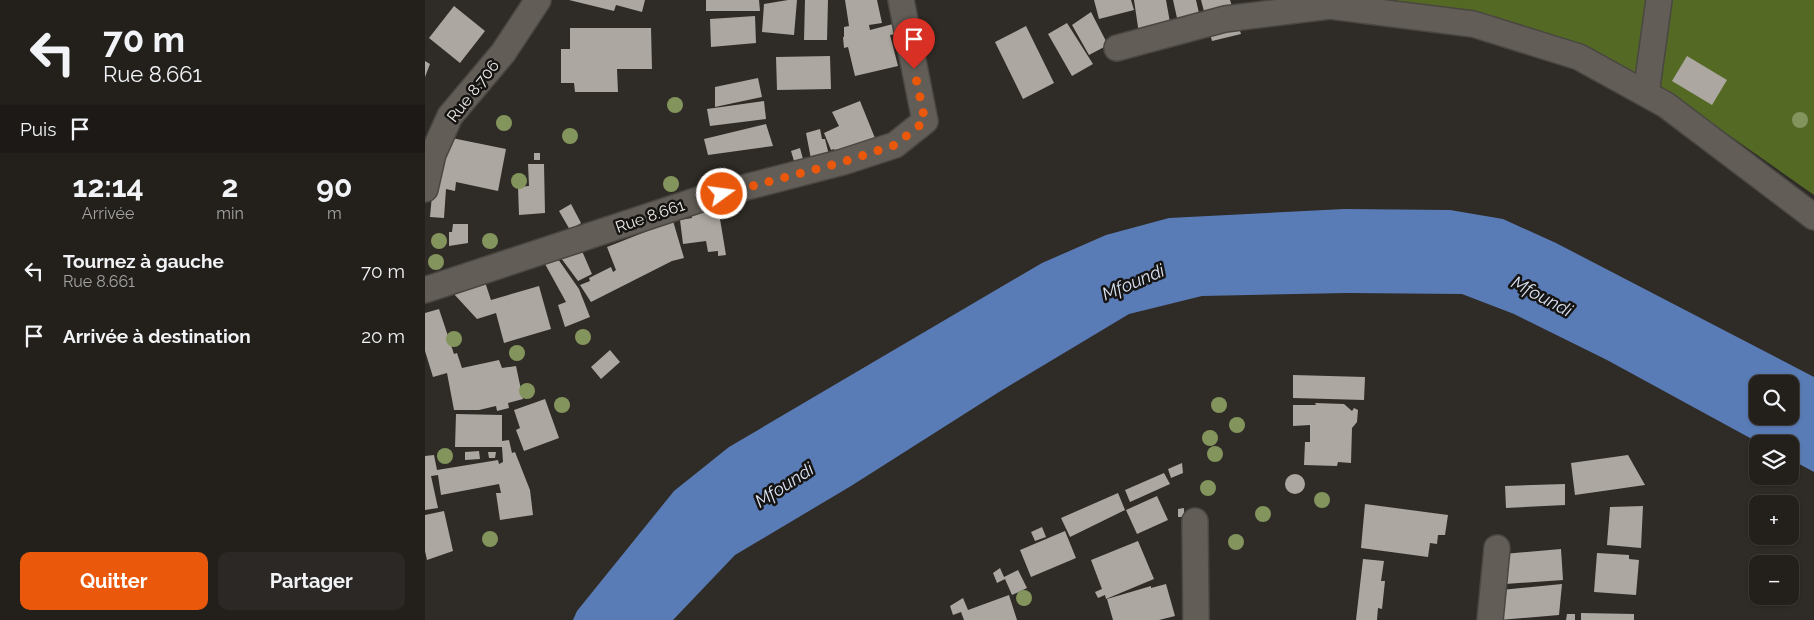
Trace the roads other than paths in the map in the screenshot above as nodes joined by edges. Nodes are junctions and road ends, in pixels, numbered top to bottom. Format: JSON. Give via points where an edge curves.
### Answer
{"nodes":[{"id":1,"x":537,"y":0,"type":"edge"},
{"id":2,"x":901,"y":0,"type":"edge"},
{"id":3,"x":1659,"y":0,"type":"edge"},
{"id":4,"x":1117,"y":48,"type":"dead end"},
{"id":5,"x":1646,"y":94,"type":"junction"},
{"id":6,"x":425,"y":189,"type":"edge"},
{"id":7,"x":1814,"y":217,"type":"edge"},
{"id":8,"x":425,"y":290,"type":"edge"},
{"id":9,"x":1195,"y":521,"type":"dead end"},
{"id":10,"x":1497,"y":548,"type":"dead end"},
{"id":11,"x":1196,"y":620,"type":"edge"},
{"id":12,"x":1490,"y":620,"type":"edge"}],
"edges":[{"from":1,"to":6,"type":"street","name":"Rue 8.706","via":[[503,53],[450,116],[433,154]]},
{"from":2,"to":8,"type":"street","name":"Rue 8.661","via":[[925,121],[895,145],[704,198]]},
{"from":3,"to":5,"type":"street"},
{"from":4,"to":5,"type":"street","via":[[1225,19],[1330,6],[1473,24],[1579,57]]},
{"from":5,"to":7,"type":"street","via":[[1666,105]]},
{"from":9,"to":11,"type":"street"},
{"from":10,"to":12,"type":"street"}]}
